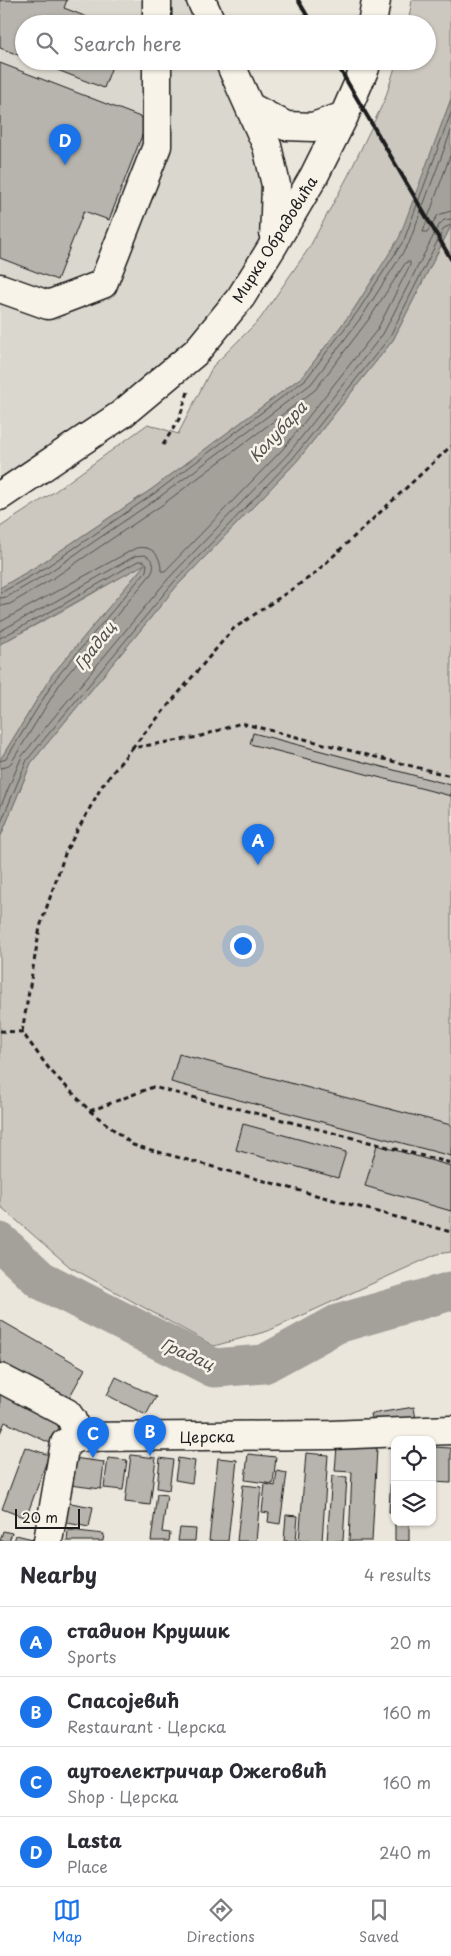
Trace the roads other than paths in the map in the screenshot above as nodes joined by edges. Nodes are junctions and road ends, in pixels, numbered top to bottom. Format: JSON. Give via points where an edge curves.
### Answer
{"nodes":[{"id":1,"x":157,"y":0,"type":"edge"},
{"id":2,"x":201,"y":0,"type":"edge"},
{"id":3,"x":376,"y":0,"type":"edge"},
{"id":4,"x":157,"y":15,"type":"edge"},
{"id":5,"x":208,"y":15,"type":"edge"},
{"id":6,"x":374,"y":15,"type":"edge"},
{"id":7,"x":157,"y":70,"type":"edge"},
{"id":8,"x":233,"y":70,"type":"edge"},
{"id":9,"x":362,"y":70,"type":"edge"},
{"id":10,"x":250,"y":107,"type":"junction"},
{"id":11,"x":344,"y":116,"type":"junction"},
{"id":12,"x":274,"y":244,"type":"junction"},
{"id":13,"x":0,"y":288,"type":"edge"},
{"id":14,"x":0,"y":496,"type":"edge"},
{"id":15,"x":0,"y":1378,"type":"edge"},
{"id":16,"x":451,"y":1430,"type":"edge"},
{"id":17,"x":78,"y":1437,"type":"junction"},
{"id":18,"x":48,"y":1541,"type":"edge"}],
"edges":[{"from":1,"to":4,"type":"street"},
{"from":2,"to":5,"type":"street"},
{"from":3,"to":6,"type":"street"},
{"from":7,"to":13,"type":"street","via":[[157,146],[103,284],[48,305]]},
{"from":8,"to":10,"type":"street"},
{"from":9,"to":11,"type":"street","name":"Мирка Обрадовића"},
{"from":10,"to":11,"type":"street","via":[[286,126],[313,127]]},
{"from":10,"to":12,"type":"street","via":[[267,146],[276,185]]},
{"from":11,"to":12,"type":"street","name":"Мирка Обрадовића"},
{"from":12,"to":14,"type":"street","name":"Мирка Обрадовића","via":[[241,297],[196,352],[122,414]]},
{"from":15,"to":17,"type":"street","via":[[67,1412]]},
{"from":16,"to":17,"type":"street","name":"Церска","via":[[330,1435]]},
{"from":17,"to":18,"type":"street","via":[[65,1443]]}]}
